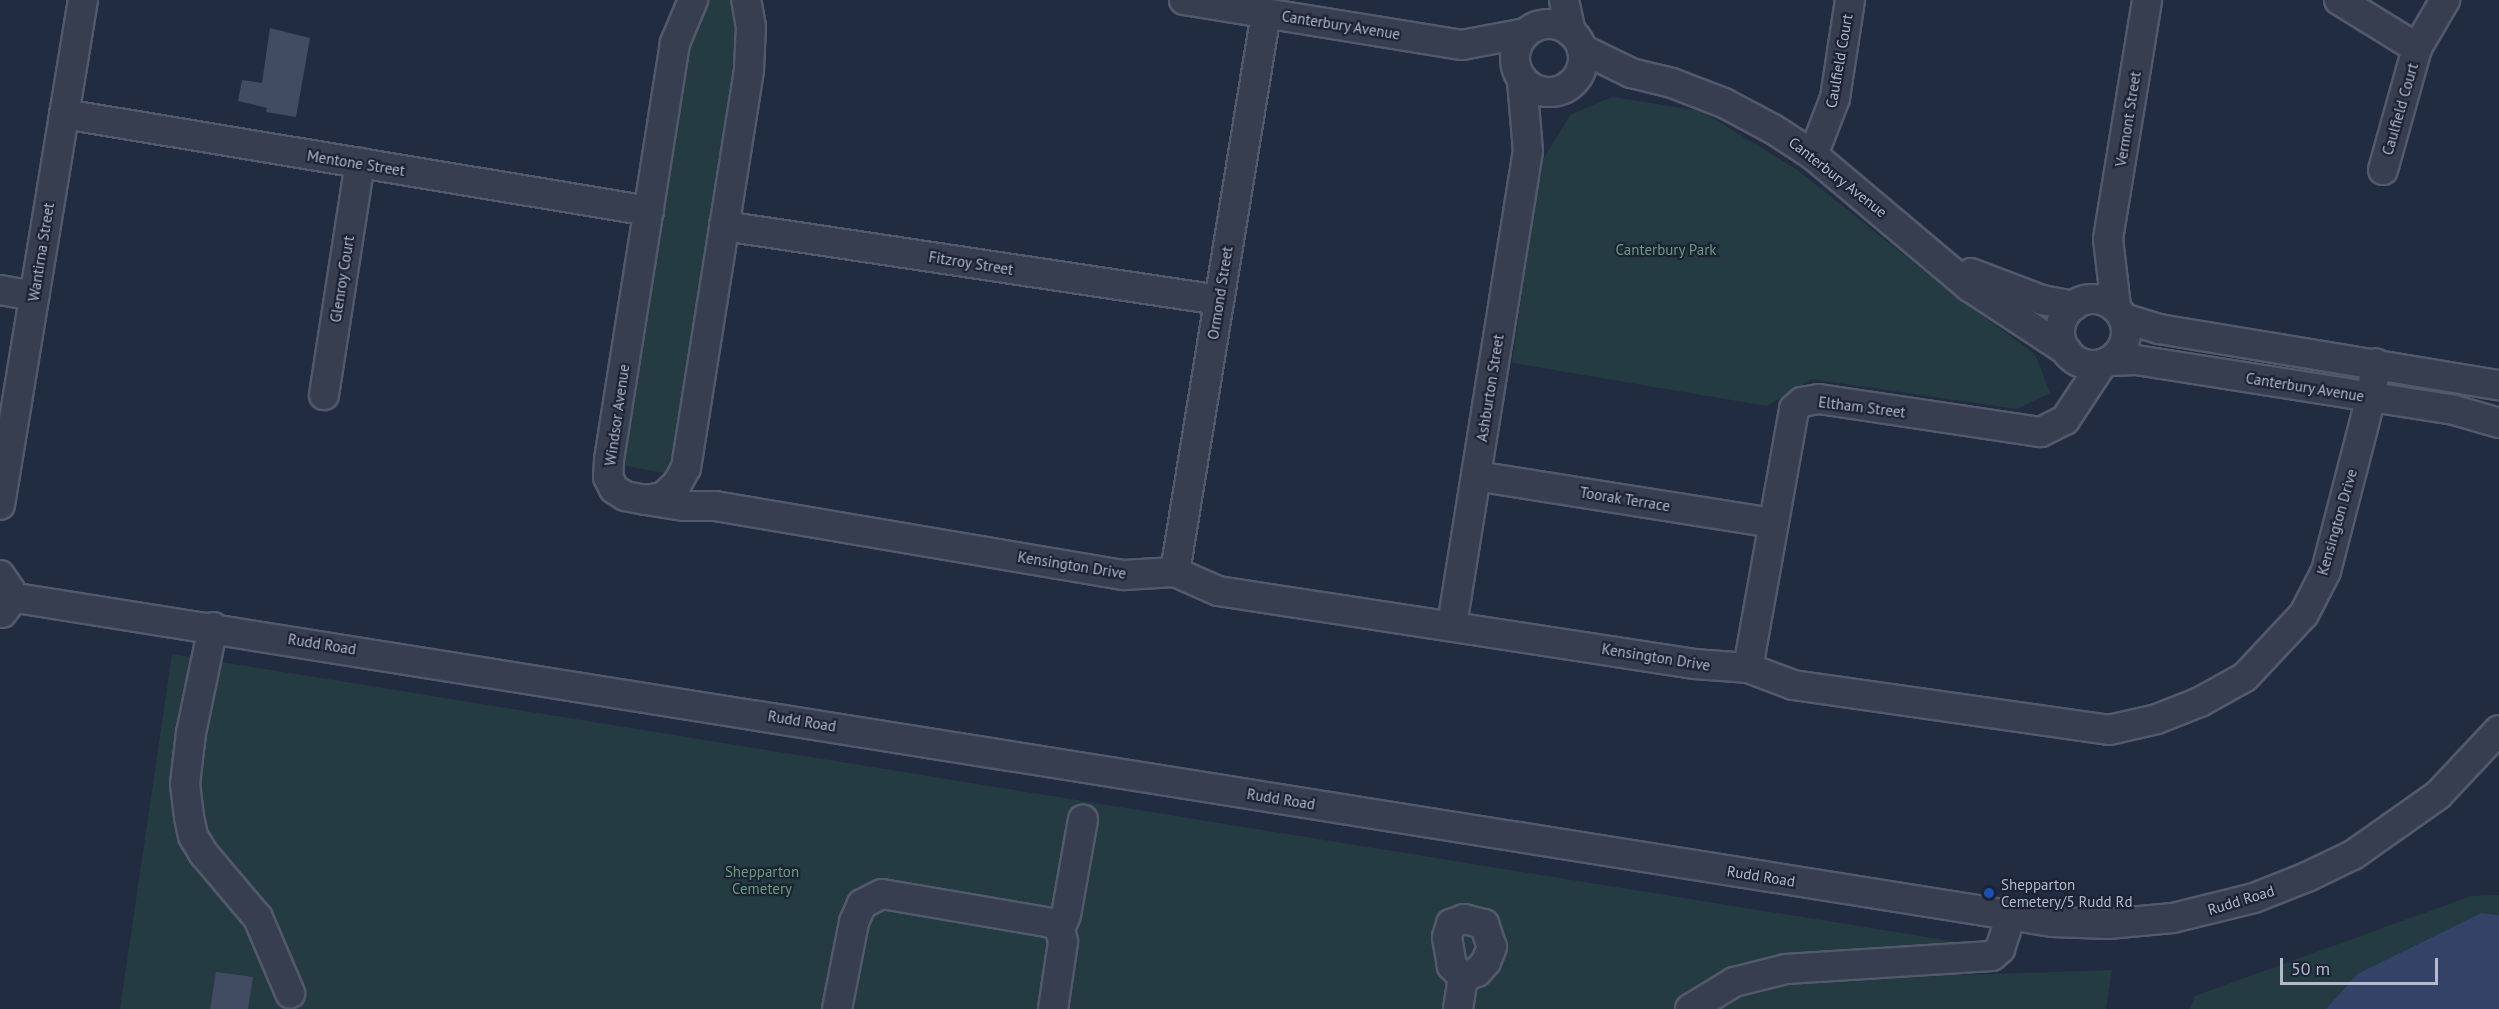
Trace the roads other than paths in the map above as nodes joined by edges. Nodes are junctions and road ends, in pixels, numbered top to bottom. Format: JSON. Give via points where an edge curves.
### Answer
{"nodes":[{"id":1,"x":83,"y":0,"type":"edge"},
{"id":2,"x":693,"y":0,"type":"edge"},
{"id":3,"x":746,"y":0,"type":"edge"},
{"id":4,"x":1184,"y":0,"type":"edge"},
{"id":5,"x":1564,"y":0,"type":"edge"},
{"id":6,"x":1850,"y":0,"type":"edge"},
{"id":7,"x":2147,"y":0,"type":"edge"},
{"id":8,"x":2339,"y":0,"type":"edge"},
{"id":9,"x":2445,"y":0,"type":"edge"},
{"id":10,"x":1266,"y":13,"type":"junction"},
{"id":11,"x":1538,"y":19,"type":"edge"},
{"id":12,"x":1576,"y":41,"type":"junction"},
{"id":13,"x":1462,"y":45,"type":"junction"},
{"id":14,"x":2417,"y":48,"type":"junction"},
{"id":15,"x":1631,"y":73,"type":"junction"},
{"id":16,"x":1520,"y":76,"type":"junction"},
{"id":17,"x":1563,"y":88,"type":"junction"},
{"id":18,"x":64,"y":114,"type":"junction"},
{"id":19,"x":1528,"y":151,"type":"junction"},
{"id":20,"x":1813,"y":155,"type":"junction"},
{"id":21,"x":360,"y":163,"type":"junction"},
{"id":22,"x":2383,"y":170,"type":"dead end"},
{"id":23,"x":649,"y":211,"type":"junction"},
{"id":24,"x":724,"y":226,"type":"junction"},
{"id":25,"x":2108,"y":239,"type":"junction"},
{"id":26,"x":1936,"y":256,"type":"junction"},
{"id":27,"x":0,"y":290,"type":"edge"},
{"id":28,"x":34,"y":296,"type":"junction"},
{"id":29,"x":1219,"y":300,"type":"junction"},
{"id":30,"x":2077,"y":304,"type":"junction"},
{"id":31,"x":2120,"y":313,"type":"junction"},
{"id":32,"x":2071,"y":355,"type":"junction"},
{"id":33,"x":2105,"y":363,"type":"junction"},
{"id":34,"x":2376,"y":363,"type":"junction"},
{"id":35,"x":2499,"y":385,"type":"edge"},
{"id":36,"x":324,"y":395,"type":"dead end"},
{"id":37,"x":2371,"y":398,"type":"junction"},
{"id":38,"x":2073,"y":404,"type":"junction"},
{"id":39,"x":2499,"y":423,"type":"edge"},
{"id":40,"x":686,"y":468,"type":"junction"},
{"id":41,"x":1476,"y":476,"type":"junction"},
{"id":42,"x":646,"y":500,"type":"junction"},
{"id":43,"x":0,"y":505,"type":"edge"},
{"id":44,"x":715,"y":506,"type":"junction"},
{"id":45,"x":1773,"y":523,"type":"junction"},
{"id":46,"x":1175,"y":572,"type":"junction"},
{"id":47,"x":3,"y":595,"type":"edge"},
{"id":48,"x":1452,"y":625,"type":"junction"},
{"id":49,"x":213,"y":627,"type":"junction"},
{"id":50,"x":1748,"y":668,"type":"junction"},
{"id":51,"x":2499,"y":730,"type":"edge"},
{"id":52,"x":1083,"y":820,"type":"dead end"},
{"id":53,"x":2011,"y":916,"type":"junction"},
{"id":54,"x":1060,"y":929,"type":"junction"},
{"id":55,"x":1463,"y":977,"type":"dead end"},
{"id":56,"x":290,"y":993,"type":"dead end"},
{"id":57,"x":837,"y":1009,"type":"edge"},
{"id":58,"x":1053,"y":1009,"type":"edge"},
{"id":59,"x":1458,"y":1009,"type":"edge"},
{"id":60,"x":1690,"y":1009,"type":"edge"}],
"edges":[{"from":1,"to":18,"type":"street","name":"Wantirna Street"},
{"from":2,"to":23,"type":"street","name":"Windsor Avenue","via":[[675,43]]},
{"from":3,"to":24,"type":"street","via":[[751,44]]},
{"from":4,"to":10,"type":"street","name":"Canterbury Avenue"},
{"from":5,"to":12,"type":"street"},
{"from":6,"to":20,"type":"street","name":"Caulfield Court","via":[[1835,98]]},
{"from":7,"to":25,"type":"street","name":"Vermont Street"},
{"from":8,"to":14,"type":"street","name":"Caulfield Court"},
{"from":9,"to":14,"type":"street","name":"Caulfield Court"},
{"from":10,"to":13,"type":"street","name":"Canterbury Avenue"},
{"from":10,"to":29,"type":"street","name":"Ormond Street"},
{"from":11,"to":12,"type":"street"},
{"from":11,"to":13,"type":"street","name":"Canterbury Avenue"},
{"from":11,"to":16,"type":"street","via":[[1516,48]]},
{"from":12,"to":15,"type":"street","name":"Canterbury Avenue"},
{"from":12,"to":17,"type":"street","via":[[1583,61]]},
{"from":13,"to":16,"type":"street","name":"Canterbury Avenue"},
{"from":14,"to":22,"type":"street","name":"Caulfield Court"},
{"from":15,"to":17,"type":"street","name":"Canterbury Avenue"},
{"from":15,"to":20,"type":"street","name":"Canterbury Avenue","via":[[1672,82],[1724,103]]},
{"from":16,"to":17,"type":"street","via":[[1543,92]]},
{"from":16,"to":19,"type":"street","name":"Ashburton Street"},
{"from":17,"to":19,"type":"street","name":"Ashburton Street"},
{"from":18,"to":21,"type":"street","name":"Mentone Street"},
{"from":18,"to":28,"type":"street","name":"Wantirna Street"},
{"from":19,"to":41,"type":"street","name":"Ashburton Street"},
{"from":20,"to":26,"type":"street","name":"Canterbury Avenue"},
{"from":21,"to":23,"type":"street","name":"Mentone Street"},
{"from":21,"to":36,"type":"street","name":"Glenroy Court"},
{"from":23,"to":42,"type":"street","name":"Windsor Avenue","via":[[608,477],[614,489],[625,496]]},
{"from":24,"to":29,"type":"street","name":"Fitzroy Street"},
{"from":24,"to":40,"type":"street"},
{"from":25,"to":30,"type":"street","name":"Vermont Street"},
{"from":25,"to":31,"type":"street","name":"Vermont Street"},
{"from":26,"to":30,"type":"street","name":"Canterbury Avenue","via":[[2009,290]]},
{"from":26,"to":32,"type":"street","name":"Canterbury Avenue","via":[[1996,306]]},
{"from":27,"to":28,"type":"street"},
{"from":28,"to":43,"type":"street","name":"Wantirna Street"},
{"from":29,"to":46,"type":"street","name":"Ormond Street"},
{"from":30,"to":31,"type":"street","via":[[2098,299]]},
{"from":30,"to":32,"type":"street","via":[[2061,329]]},
{"from":31,"to":33,"type":"street","via":[[2125,341]]},
{"from":31,"to":34,"type":"street","via":[[2159,329]]},
{"from":32,"to":33,"type":"street","via":[[2085,364]]},
{"from":32,"to":38,"type":"street"},
{"from":33,"to":37,"type":"street","name":"Canterbury Avenue","via":[[2136,360]]},
{"from":33,"to":38,"type":"street"},
{"from":34,"to":35,"type":"street"},
{"from":34,"to":37,"type":"street","name":"Kensington Drive"},
{"from":37,"to":39,"type":"street","name":"Canterbury Avenue","via":[[2454,410]]},
{"from":37,"to":50,"type":"street","name":"Kensington Drive","via":[[2326,571],[2304,614],[2245,676],[2200,702],[2157,719],[2109,730],[1793,685]]},
{"from":38,"to":45,"type":"street","name":"Eltham Street","via":[[2065,420],[2041,432],[1819,399],[1802,402],[1794,409],[1789,424]]},
{"from":40,"to":42,"type":"street","via":[[663,497]]},
{"from":40,"to":44,"type":"street","via":[[696,492]]},
{"from":41,"to":45,"type":"street","name":"Toorak Terrace"},
{"from":41,"to":48,"type":"street","name":"Ashburton Street"},
{"from":42,"to":44,"type":"street","name":"Kensington Drive"},
{"from":44,"to":46,"type":"street","name":"Kensington Drive","via":[[1124,575]]},
{"from":45,"to":50,"type":"street","name":"Eltham Street"},
{"from":46,"to":48,"type":"street","name":"Kensington Drive","via":[[1218,591]]},
{"from":47,"to":49,"type":"street","name":"Rudd Road"},
{"from":48,"to":50,"type":"street","name":"Kensington Drive","via":[[1695,664]]},
{"from":49,"to":53,"type":"street","name":"Rudd Road"},
{"from":49,"to":56,"type":"street","via":[[191,733],[185,784],[189,817],[193,836],[204,854],[258,918]]},
{"from":51,"to":53,"type":"street","name":"Rudd Road","via":[[2438,795],[2392,830],[2354,855],[2254,898],[2211,910],[2130,923],[2053,922]]},
{"from":52,"to":54,"type":"street"},
{"from":53,"to":60,"type":"street","via":[[2000,950],[1992,956],[1786,969],[1734,982]]},
{"from":54,"to":57,"type":"street","via":[[1051,923],[901,895],[869,897],[855,922]]},
{"from":54,"to":58,"type":"street","via":[[1063,942]]},
{"from":55,"to":59,"type":"street"}]}
